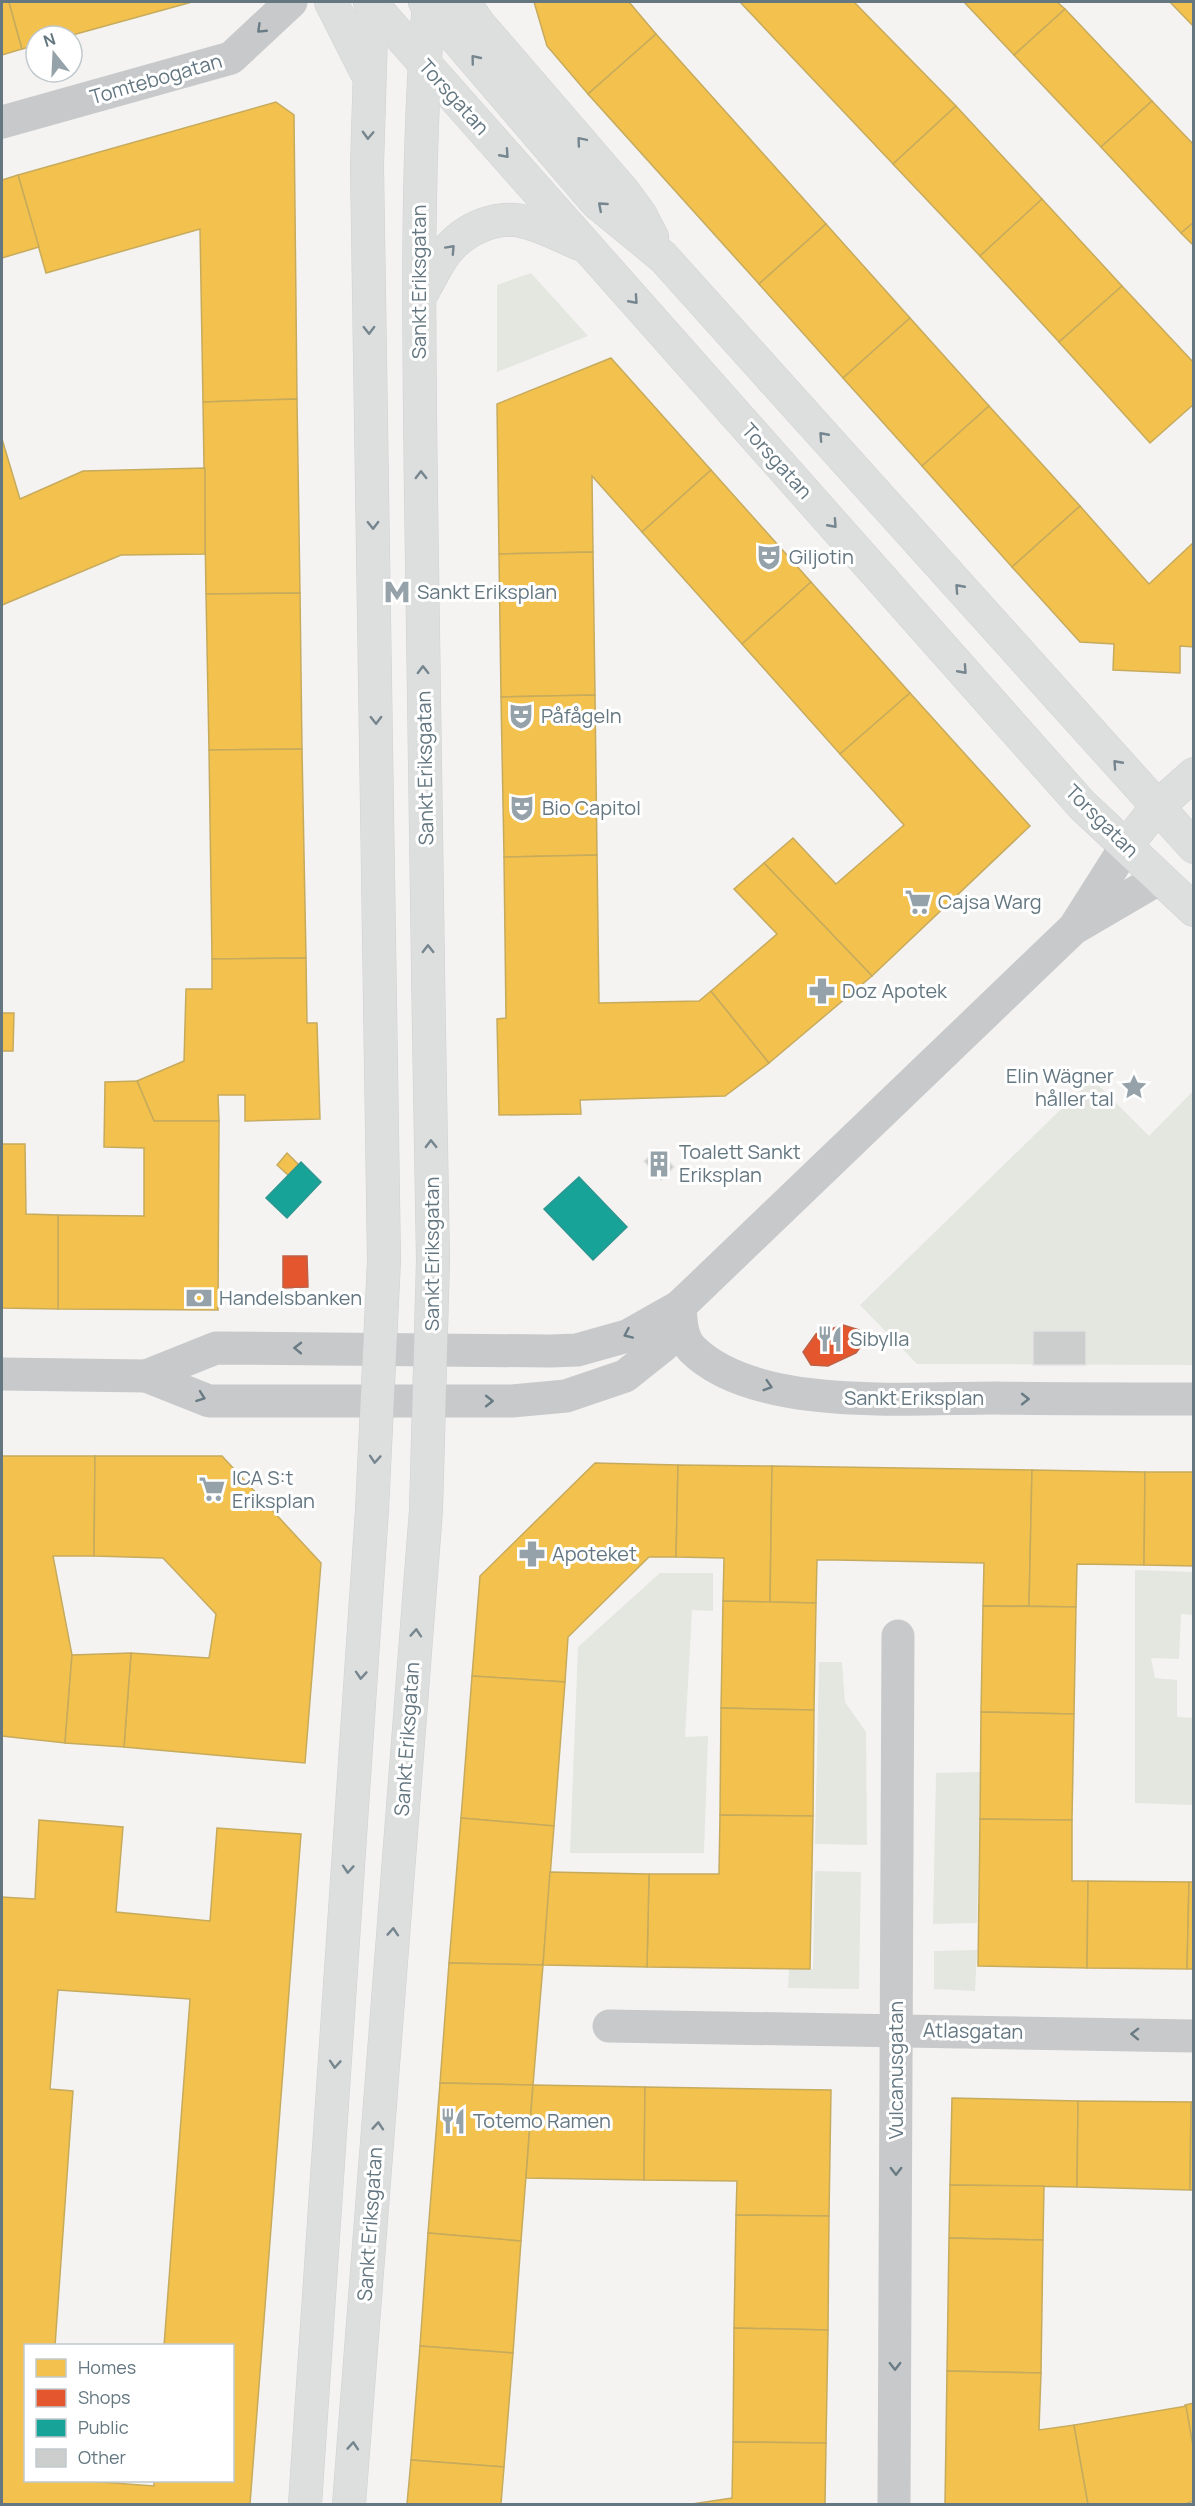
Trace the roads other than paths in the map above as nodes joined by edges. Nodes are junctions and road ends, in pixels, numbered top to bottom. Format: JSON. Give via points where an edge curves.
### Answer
{"nodes":[{"id":1,"x":291,"y":2,"type":"edge"},
{"id":2,"x":332,"y":2,"type":"edge"},
{"id":3,"x":371,"y":2,"type":"edge"},
{"id":4,"x":464,"y":2,"type":"edge"},
{"id":5,"x":428,"y":3,"type":"edge"},
{"id":6,"x":424,"y":63,"type":"junction"},
{"id":7,"x":369,"y":77,"type":"junction"},
{"id":8,"x":2,"y":122,"type":"edge"},
{"id":9,"x":588,"y":247,"type":"junction"},
{"id":10,"x":663,"y":257,"type":"junction"},
{"id":11,"x":419,"y":298,"type":"junction"},
{"id":12,"x":1194,"y":774,"type":"edge"},
{"id":13,"x":1156,"y":808,"type":"junction"},
{"id":14,"x":1126,"y":846,"type":"junction"},
{"id":15,"x":1194,"y":847,"type":"edge"},
{"id":16,"x":1160,"y":878,"type":"junction"},
{"id":17,"x":1194,"y":910,"type":"edge"},
{"id":18,"x":1074,"y":928,"type":"junction"},
{"id":19,"x":680,"y":1306,"type":"junction"},
{"id":20,"x":380,"y":1349,"type":"junction"},
{"id":21,"x":432,"y":1349,"type":"junction"},
{"id":22,"x":2,"y":1374,"type":"edge"},
{"id":23,"x":146,"y":1376,"type":"junction"},
{"id":24,"x":1194,"y":1399,"type":"edge"},
{"id":25,"x":378,"y":1401,"type":"junction"},
{"id":26,"x":430,"y":1401,"type":"junction"},
{"id":27,"x":898,"y":1636,"type":"dead end"},
{"id":28,"x":609,"y":2025,"type":"dead end"},
{"id":29,"x":896,"y":2029,"type":"junction"},
{"id":30,"x":1194,"y":2036,"type":"edge"},
{"id":31,"x":305,"y":2505,"type":"edge"},
{"id":32,"x":349,"y":2505,"type":"edge"},
{"id":33,"x":894,"y":2505,"type":"edge"}],
"edges":[{"from":1,"to":8,"type":"street","name":"Tomtebogatan","one_way":true,"via":[[231,58]]},
{"from":2,"to":7,"type":"main road"},
{"from":3,"to":6,"type":"main road","name":"Torsgatan"},
{"from":3,"to":7,"type":"main road"},
{"from":10,"to":4,"type":"main road","one_way":true,"via":[[622,190]]},
{"from":5,"to":6,"type":"main road","name":"Sankt Eriksgatan"},
{"from":10,"to":5,"type":"main road","name":"Torsgatan","one_way":true,"via":[[596,202]]},
{"from":6,"to":9,"type":"main road","name":"Torsgatan","one_way":true},
{"from":6,"to":11,"type":"main road","name":"Sankt Eriksgatan"},
{"from":7,"to":20,"type":"main road","one_way":true,"via":[[367,165],[384,1252]]},
{"from":11,"to":9,"type":"main road","one_way":true,"via":[[447,252],[482,224],[527,222]]},
{"from":9,"to":14,"type":"main road","name":"Torsgatan","one_way":true,"via":[[1075,797]]},
{"from":13,"to":10,"type":"main road","name":"Torsgatan","one_way":true},
{"from":21,"to":11,"type":"main road","name":"Sankt Eriksgatan","one_way":true,"via":[[434,1260]]},
{"from":12,"to":13,"type":"main road"},
{"from":13,"to":14,"type":"main road"},
{"from":13,"to":15,"type":"main road","name":"Torsgatan"},
{"from":14,"to":16,"type":"main road","name":"Torsgatan"},
{"from":14,"to":18,"type":"street"},
{"from":15,"to":16,"type":"main road"},
{"from":16,"to":17,"type":"main road","name":"Torsgatan"},
{"from":16,"to":18,"type":"street"},
{"from":18,"to":19,"type":"street"},
{"from":19,"to":21,"type":"street","one_way":true,"via":[[627,1336],[577,1350]]},
{"from":19,"to":24,"type":"street","name":"Sankt Eriksplan","one_way":true,"via":[[689,1347],[733,1376],[776,1389],[837,1398]]},
{"from":26,"to":19,"type":"street","one_way":true,"via":[[512,1401],[566,1396],[625,1376],[664,1346]]},
{"from":20,"to":21,"type":"street"},
{"from":20,"to":23,"type":"street","one_way":true,"via":[[216,1348]]},
{"from":20,"to":25,"type":"main road"},
{"from":21,"to":26,"type":"main road","name":"Sankt Eriksgatan"},
{"from":22,"to":23,"type":"street"},
{"from":23,"to":25,"type":"street","one_way":true,"via":[[209,1401]]},
{"from":25,"to":26,"type":"street"},
{"from":25,"to":31,"type":"main road","one_way":true},
{"from":32,"to":26,"type":"main road","name":"Sankt Eriksgatan","one_way":true,"via":[[426,1510]]},
{"from":27,"to":29,"type":"street","name":"Vulcanusgatan"},
{"from":28,"to":29,"type":"street","name":"Atlasgatan"},
{"from":30,"to":29,"type":"street","name":"Atlasgatan","one_way":true},
{"from":29,"to":33,"type":"street","name":"Vulcanusgatan","one_way":true}]}
